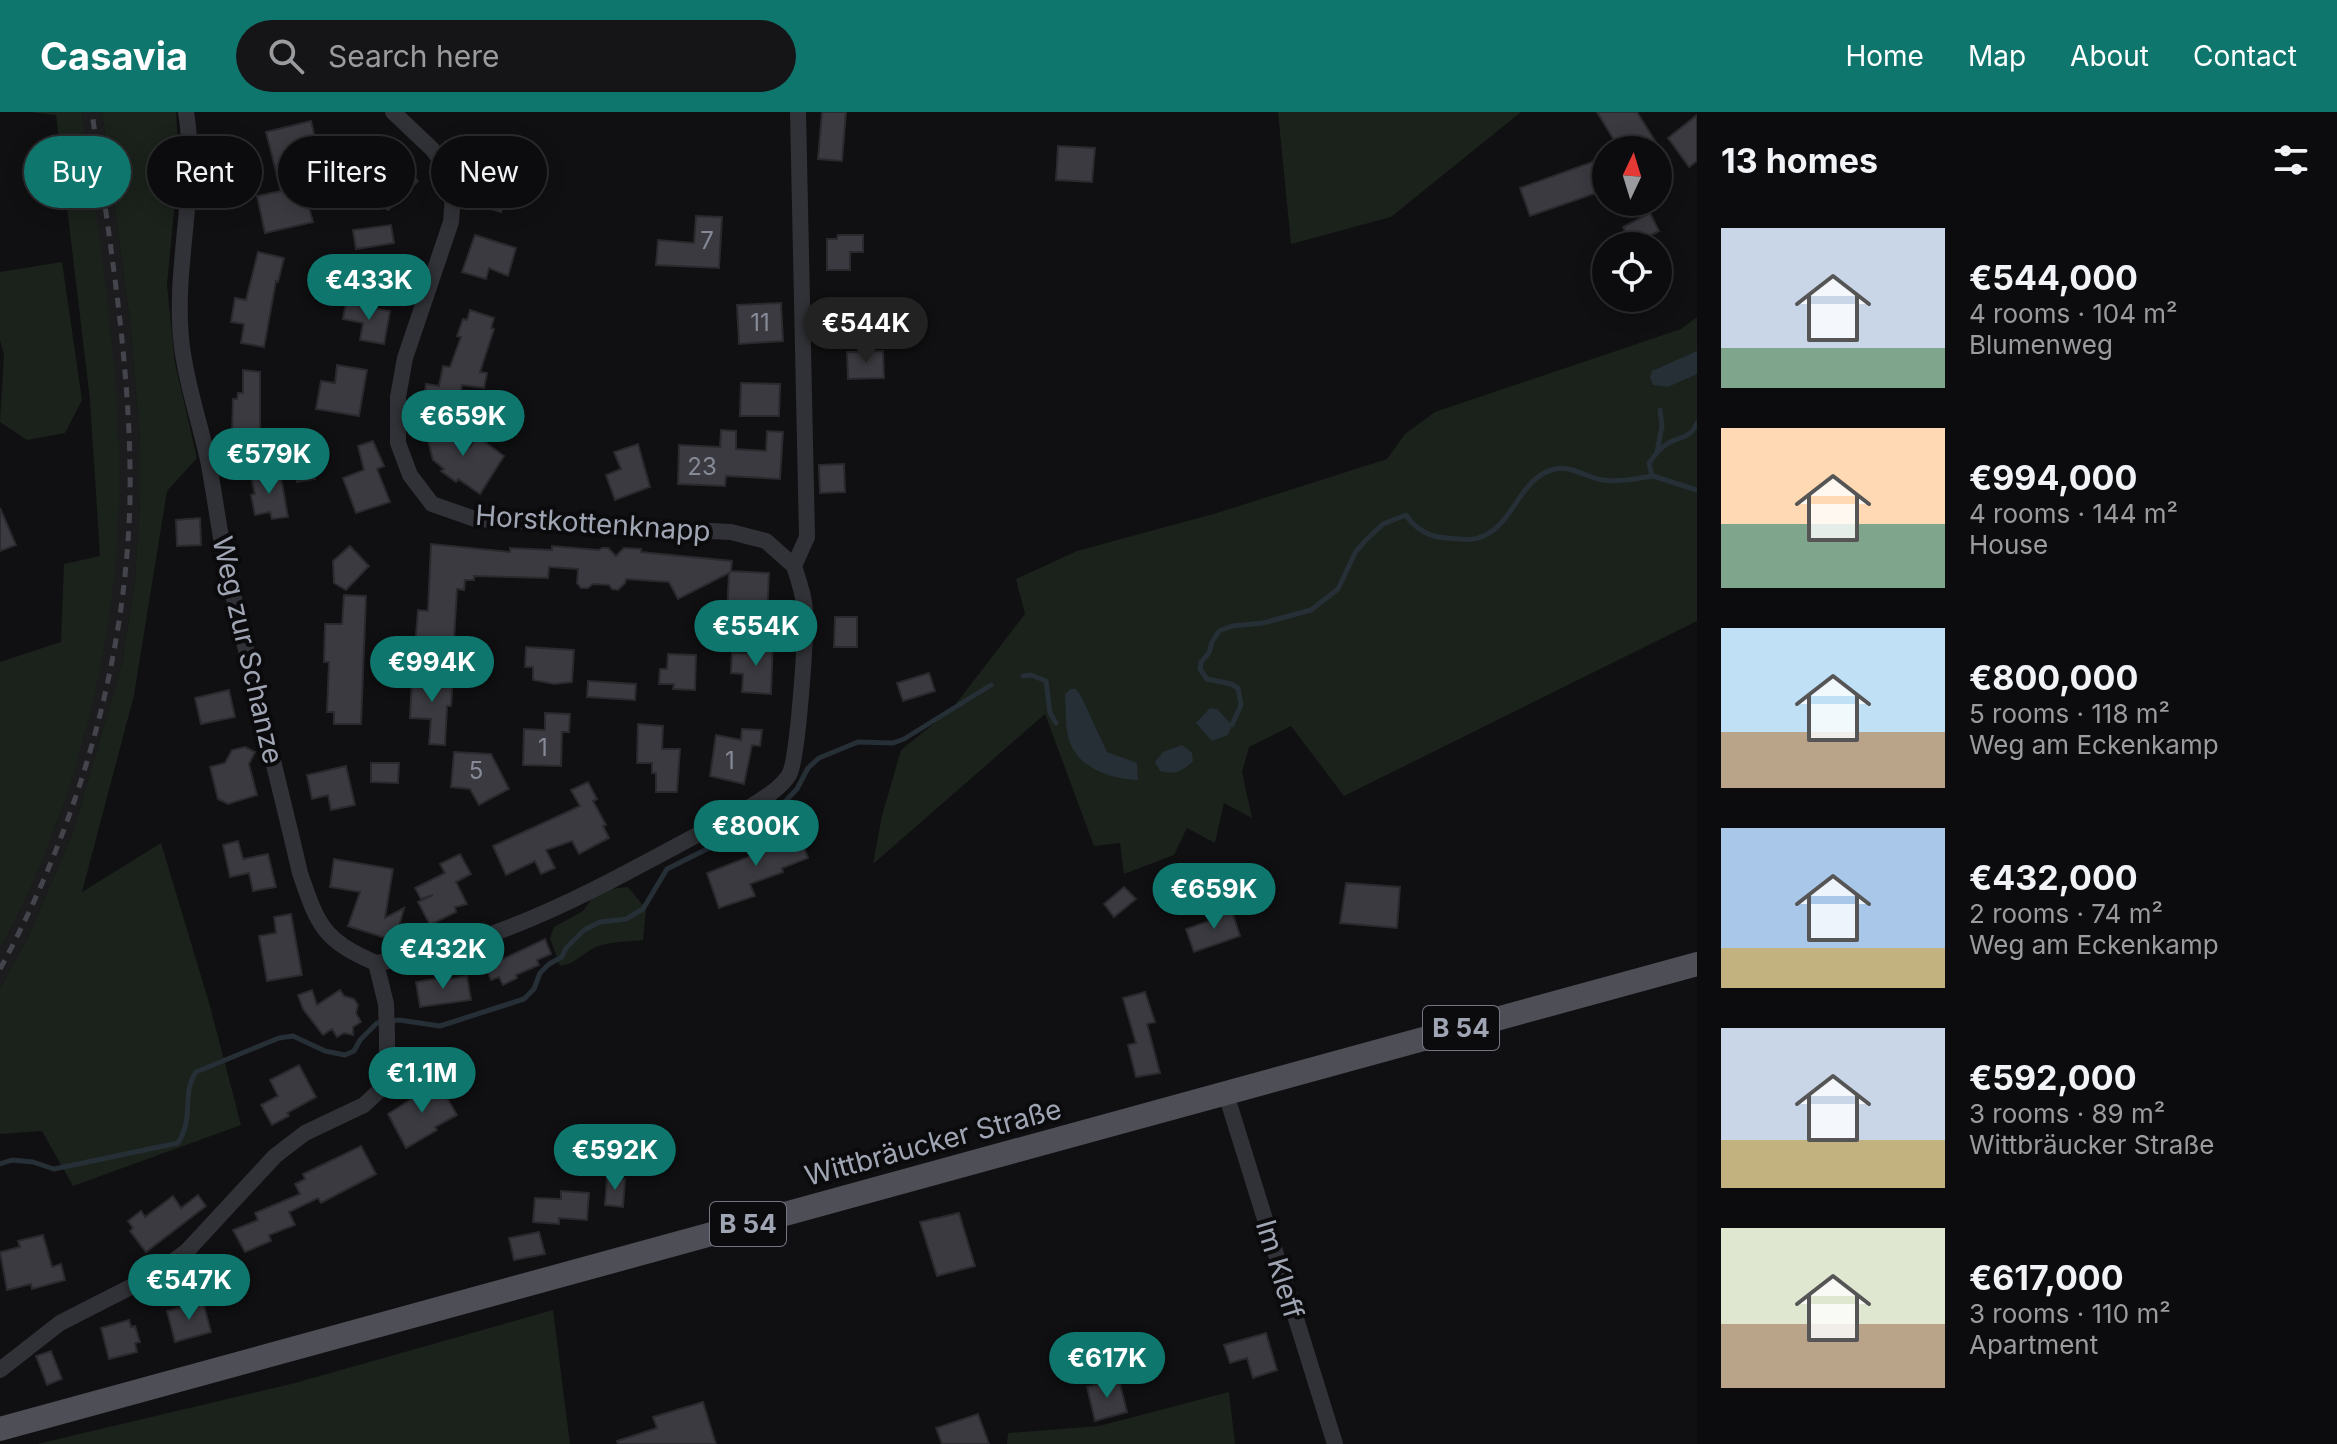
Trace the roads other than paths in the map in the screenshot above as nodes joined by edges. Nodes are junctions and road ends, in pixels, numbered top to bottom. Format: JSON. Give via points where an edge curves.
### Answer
{"nodes":[{"id":1,"x":186,"y":112,"type":"edge"},
{"id":2,"x":393,"y":112,"type":"edge"},
{"id":3,"x":798,"y":112,"type":"edge"},
{"id":4,"x":794,"y":566,"type":"junction"},
{"id":5,"x":376,"y":963,"type":"junction"},
{"id":6,"x":1697,"y":964,"type":"edge"},
{"id":7,"x":1226,"y":1094,"type":"junction"},
{"id":8,"x":0,"y":1370,"type":"edge"},
{"id":9,"x":0,"y":1429,"type":"edge"},
{"id":10,"x":1335,"y":1444,"type":"edge"}],
"edges":[{"from":1,"to":5,"type":"street","name":"Weg zur Schanze","via":[[191,140],[179,316],[223,548],[311,904],[328,936]]},
{"from":2,"to":4,"type":"street","name":"Horstkottenknapp","via":[[448,170],[453,196],[451,222],[405,358],[398,397],[398,443],[410,475],[432,504],[475,519],[731,532],[766,541]]},
{"from":3,"to":4,"type":"street","via":[[807,537]]},
{"from":4,"to":5,"type":"street","via":[[805,613],[796,743],[790,774],[774,791],[510,929],[419,958]]},
{"from":5,"to":8,"type":"street","via":[[387,1034],[380,1090],[364,1105],[305,1133],[275,1156],[167,1266],[60,1323]]},
{"from":6,"to":7,"type":"main road","name":"Wittbräucker Straße","number":"B 54"},
{"from":7,"to":9,"type":"main road","name":"Wittbräucker Straße","number":"B 54"},
{"from":7,"to":10,"type":"street","name":"Im Kleff"}]}
